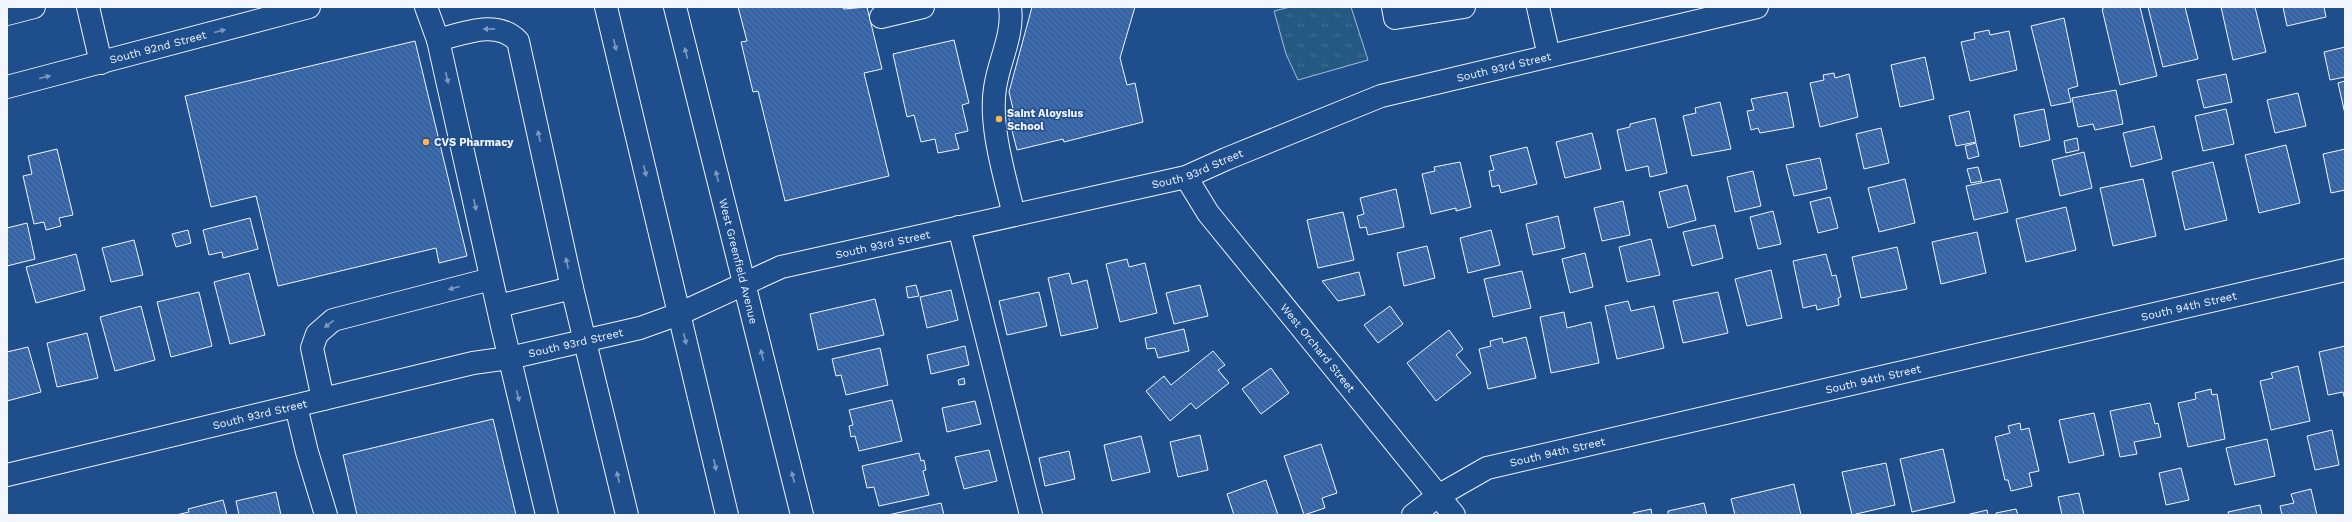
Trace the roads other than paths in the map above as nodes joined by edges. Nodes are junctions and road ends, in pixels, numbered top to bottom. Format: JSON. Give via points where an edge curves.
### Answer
{"nodes":[{"id":1,"x":34,"y":7,"type":"edge"},
{"id":2,"x":88,"y":7,"type":"edge"},
{"id":3,"x":309,"y":7,"type":"edge"},
{"id":4,"x":426,"y":7,"type":"edge"},
{"id":5,"x":606,"y":7,"type":"edge"},
{"id":6,"x":675,"y":7,"type":"edge"},
{"id":7,"x":923,"y":7,"type":"edge"},
{"id":8,"x":1010,"y":7,"type":"edge"},
{"id":9,"x":1393,"y":7,"type":"edge"},
{"id":10,"x":1464,"y":7,"type":"edge"},
{"id":11,"x":1538,"y":7,"type":"edge"},
{"id":12,"x":1757,"y":7,"type":"edge"},
{"id":13,"x":7,"y":14,"type":"edge"},
{"id":14,"x":881,"y":17,"type":"dead end"},
{"id":15,"x":438,"y":40,"type":"junction"},
{"id":16,"x":1549,"y":56,"type":"junction"},
{"id":17,"x":101,"y":64,"type":"junction"},
{"id":18,"x":7,"y":86,"type":"edge"},
{"id":19,"x":1186,"y":177,"type":"junction"},
{"id":20,"x":1014,"y":215,"type":"junction"},
{"id":21,"x":959,"y":227,"type":"junction"},
{"id":22,"x":2345,"y":270,"type":"edge"},
{"id":23,"x":491,"y":278,"type":"junction"},
{"id":24,"x":744,"y":282,"type":"junction"},
{"id":25,"x":572,"y":288,"type":"junction"},
{"id":26,"x":498,"y":306,"type":"junction"},
{"id":27,"x":679,"y":314,"type":"junction"},
{"id":28,"x":585,"y":342,"type":"junction"},
{"id":29,"x":509,"y":358,"type":"junction"},
{"id":30,"x":323,"y":399,"type":"junction"},
{"id":31,"x":296,"y":406,"type":"junction"},
{"id":32,"x":7,"y":475,"type":"edge"},
{"id":33,"x":1438,"y":496,"type":"junction"},
{"id":34,"x":326,"y":515,"type":"edge"},
{"id":35,"x":547,"y":515,"type":"edge"},
{"id":36,"x":627,"y":515,"type":"edge"},
{"id":37,"x":727,"y":515,"type":"edge"},
{"id":38,"x":802,"y":515,"type":"edge"},
{"id":39,"x":1030,"y":515,"type":"edge"},
{"id":40,"x":1414,"y":515,"type":"edge"},
{"id":41,"x":1454,"y":515,"type":"edge"}],
"edges":[{"from":1,"to":13,"type":"street"},
{"from":2,"to":17,"type":"street"},
{"from":17,"to":3,"type":"street","name":"South 92nd Street","one_way":true},
{"from":4,"to":15,"type":"street"},
{"from":5,"to":27,"type":"street","one_way":true},
{"from":24,"to":6,"type":"street","name":"West Greenfield Avenue","one_way":true},
{"from":7,"to":14,"type":"street"},
{"from":8,"to":20,"type":"street","via":[[1012,23],[995,88],[995,120]]},
{"from":9,"to":10,"type":"street","via":[[1395,18]]},
{"from":11,"to":16,"type":"street"},
{"from":12,"to":16,"type":"street","name":"South 93rd Street"},
{"from":15,"to":23,"type":"street","one_way":true},
{"from":25,"to":15,"type":"street","one_way":true,"via":[[518,41],[509,33],[498,29],[480,30]]},
{"from":16,"to":19,"type":"street","name":"South 93rd Street","via":[[1380,96]]},
{"from":18,"to":17,"type":"street","name":"South 92nd Street","one_way":true},
{"from":19,"to":20,"type":"street","name":"South 93rd Street"},
{"from":19,"to":33,"type":"street","name":"West Orchard Street","via":[[1208,213]]},
{"from":20,"to":21,"type":"street","name":"South 93rd Street"},
{"from":21,"to":24,"type":"street","name":"South 93rd Street","via":[[781,266]]},
{"from":21,"to":39,"type":"street"},
{"from":22,"to":33,"type":"street","name":"South 94th Street","via":[[1487,468]]},
{"from":23,"to":26,"type":"street"},
{"from":23,"to":30,"type":"street","one_way":true,"via":[[333,320],[317,334],[312,348]]},
{"from":24,"to":27,"type":"street","name":"South 93rd Street"},
{"from":38,"to":24,"type":"street","name":"West Greenfield Avenue","one_way":true},
{"from":25,"to":26,"type":"street"},
{"from":25,"to":28,"type":"street"},
{"from":26,"to":29,"type":"street"},
{"from":27,"to":28,"type":"street","name":"South 93rd Street","via":[[640,328]]},
{"from":27,"to":37,"type":"street","one_way":true},
{"from":28,"to":29,"type":"street","name":"South 93rd Street"},
{"from":36,"to":28,"type":"street","one_way":true},
{"from":29,"to":30,"type":"street","name":"South 93rd Street","via":[[473,362]]},
{"from":29,"to":35,"type":"street","one_way":true},
{"from":30,"to":31,"type":"street","name":"South 93rd Street"},
{"from":31,"to":32,"type":"street","name":"South 93rd Street"},
{"from":31,"to":34,"type":"street"},
{"from":33,"to":40,"type":"street","name":"South 94th Street"},
{"from":33,"to":41,"type":"street","name":"West Orchard Street"}]}
